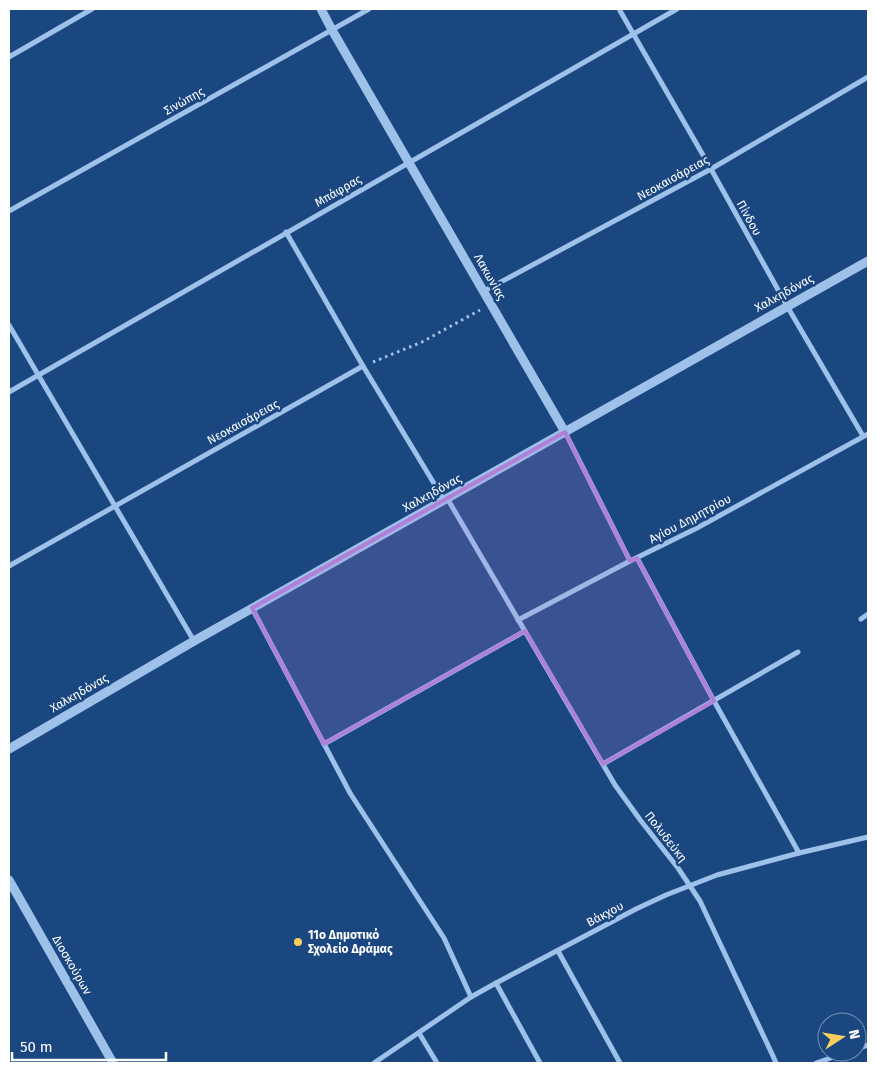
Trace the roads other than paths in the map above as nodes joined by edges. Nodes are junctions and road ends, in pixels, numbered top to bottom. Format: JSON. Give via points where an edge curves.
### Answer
{"nodes":[{"id":1,"x":92,"y":9,"type":"edge"},
{"id":2,"x":322,"y":9,"type":"edge"},
{"id":3,"x":369,"y":9,"type":"edge"},
{"id":4,"x":619,"y":9,"type":"edge"},
{"id":5,"x":677,"y":9,"type":"edge"},
{"id":6,"x":332,"y":30,"type":"junction"},
{"id":7,"x":634,"y":34,"type":"junction"},
{"id":8,"x":9,"y":57,"type":"edge"},
{"id":9,"x":868,"y":77,"type":"edge"},
{"id":10,"x":409,"y":162,"type":"junction"},
{"id":11,"x":711,"y":169,"type":"junction"},
{"id":12,"x":9,"y":211,"type":"edge"},
{"id":13,"x":286,"y":232,"type":"junction"},
{"id":14,"x":868,"y":261,"type":"edge"},
{"id":15,"x":484,"y":291,"type":"junction"},
{"id":16,"x":787,"y":306,"type":"junction"},
{"id":17,"x":9,"y":325,"type":"edge"},
{"id":18,"x":363,"y":366,"type":"junction"},
{"id":19,"x":38,"y":376,"type":"junction"},
{"id":20,"x":9,"y":392,"type":"edge"},
{"id":21,"x":565,"y":432,"type":"junction"},
{"id":22,"x":866,"y":435,"type":"edge"},
{"id":23,"x":445,"y":499,"type":"junction"},
{"id":24,"x":115,"y":506,"type":"junction"},
{"id":25,"x":638,"y":558,"type":"junction"},
{"id":26,"x":630,"y":561,"type":"junction"},
{"id":27,"x":9,"y":566,"type":"edge"},
{"id":28,"x":252,"y":608,"type":"junction"},
{"id":29,"x":868,"y":614,"type":"edge"},
{"id":30,"x":861,"y":618,"type":"dead end"},
{"id":31,"x":518,"y":620,"type":"junction"},
{"id":32,"x":525,"y":631,"type":"junction"},
{"id":33,"x":194,"y":641,"type":"junction"},
{"id":34,"x":798,"y":652,"type":"dead end"},
{"id":35,"x":714,"y":701,"type":"junction"},
{"id":36,"x":324,"y":744,"type":"junction"},
{"id":37,"x":9,"y":749,"type":"edge"},
{"id":38,"x":603,"y":764,"type":"junction"},
{"id":39,"x":868,"y":837,"type":"edge"},
{"id":40,"x":799,"y":853,"type":"junction"},
{"id":41,"x":9,"y":880,"type":"edge"},
{"id":42,"x":690,"y":885,"type":"junction"},
{"id":43,"x":558,"y":951,"type":"junction"},
{"id":44,"x":496,"y":983,"type":"junction"},
{"id":45,"x":471,"y":997,"type":"junction"},
{"id":46,"x":419,"y":1034,"type":"junction"},
{"id":47,"x":113,"y":1063,"type":"edge"},
{"id":48,"x":374,"y":1063,"type":"edge"},
{"id":49,"x":437,"y":1063,"type":"edge"},
{"id":50,"x":540,"y":1063,"type":"edge"},
{"id":51,"x":620,"y":1063,"type":"edge"},
{"id":52,"x":776,"y":1063,"type":"edge"}],
"edges":[{"from":1,"to":8,"type":"street"},
{"from":2,"to":6,"type":"street","name":"Λακωνίας"},
{"from":3,"to":6,"type":"street","name":"Σινώπης"},
{"from":4,"to":7,"type":"street","name":"Πίνδου"},
{"from":5,"to":7,"type":"street","name":"Μπάφρας"},
{"from":6,"to":10,"type":"street","name":"Λακωνίας"},
{"from":6,"to":12,"type":"street","name":"Σινώπης"},
{"from":7,"to":10,"type":"street","name":"Μπάφρας"},
{"from":7,"to":11,"type":"street","name":"Πίνδου"},
{"from":9,"to":11,"type":"street","name":"Νεοκαισάρειας"},
{"from":10,"to":13,"type":"street","name":"Μπάφρας"},
{"from":10,"to":15,"type":"street","name":"Λακωνίας"},
{"from":11,"to":15,"type":"street","name":"Νεοκαισάρειας"},
{"from":11,"to":16,"type":"street","name":"Πίνδου"},
{"from":13,"to":18,"type":"street","name":"Πολυδεύκη"},
{"from":13,"to":19,"type":"street","name":"Μπάφρας"},
{"from":14,"to":16,"type":"street","name":"Χαλκηδόνας"},
{"from":15,"to":21,"type":"street","name":"Λακωνίας"},
{"from":16,"to":21,"type":"street","name":"Χαλκηδόνας"},
{"from":16,"to":22,"type":"street","name":"Πίνδου"},
{"from":17,"to":19,"type":"street"},
{"from":18,"to":23,"type":"street","name":"Πολυδεύκη"},
{"from":18,"to":24,"type":"street","name":"Νεοκαισάρειας"},
{"from":19,"to":20,"type":"street","name":"Μπάφρας"},
{"from":19,"to":24,"type":"street"},
{"from":21,"to":23,"type":"street","name":"Χαλκηδόνας"},
{"from":21,"to":26,"type":"street","name":"Λακωνίας"},
{"from":22,"to":25,"type":"street","name":"Αγίου Δημητρίου"},
{"from":23,"to":28,"type":"street","name":"Χαλκηδόνας"},
{"from":23,"to":31,"type":"street","name":"Πολυδεύκη"},
{"from":24,"to":27,"type":"street","name":"Νεοκαισάρειας"},
{"from":24,"to":33,"type":"street"},
{"from":25,"to":26,"type":"street","name":"Αγίου Δημητρίου"},
{"from":25,"to":35,"type":"street"},
{"from":26,"to":31,"type":"street","name":"Αγίου Δημητρίου"},
{"from":28,"to":33,"type":"street","name":"Χαλκηδόνας"},
{"from":28,"to":36,"type":"street"},
{"from":29,"to":30,"type":"street"},
{"from":31,"to":32,"type":"street","name":"Πολυδεύκη"},
{"from":32,"to":36,"type":"street"},
{"from":32,"to":38,"type":"street","name":"Πολυδεύκη"},
{"from":33,"to":37,"type":"street","name":"Χαλκηδόνας"},
{"from":34,"to":35,"type":"street"},
{"from":35,"to":38,"type":"street"},
{"from":35,"to":40,"type":"street"},
{"from":36,"to":45,"type":"street","via":[[350,793],[444,938]]},
{"from":38,"to":42,"type":"street","name":"Πολυδεύκη","via":[[632,810]]},
{"from":39,"to":40,"type":"street","name":"Βάκχου"},
{"from":40,"to":42,"type":"street","name":"Βάκχου"},
{"from":41,"to":47,"type":"street","name":"Διοσκούρων"},
{"from":42,"to":43,"type":"street","name":"Βάκχου","via":[[666,894]]},
{"from":42,"to":52,"type":"street","name":"Πολυδεύκη"},
{"from":43,"to":44,"type":"street","name":"Βάκχου"},
{"from":43,"to":51,"type":"street"},
{"from":44,"to":45,"type":"street","name":"Βάκχου"},
{"from":44,"to":50,"type":"street"},
{"from":45,"to":46,"type":"street","name":"Βάκχου"},
{"from":46,"to":48,"type":"street","name":"Βάκχου"},
{"from":46,"to":49,"type":"street"}]}
